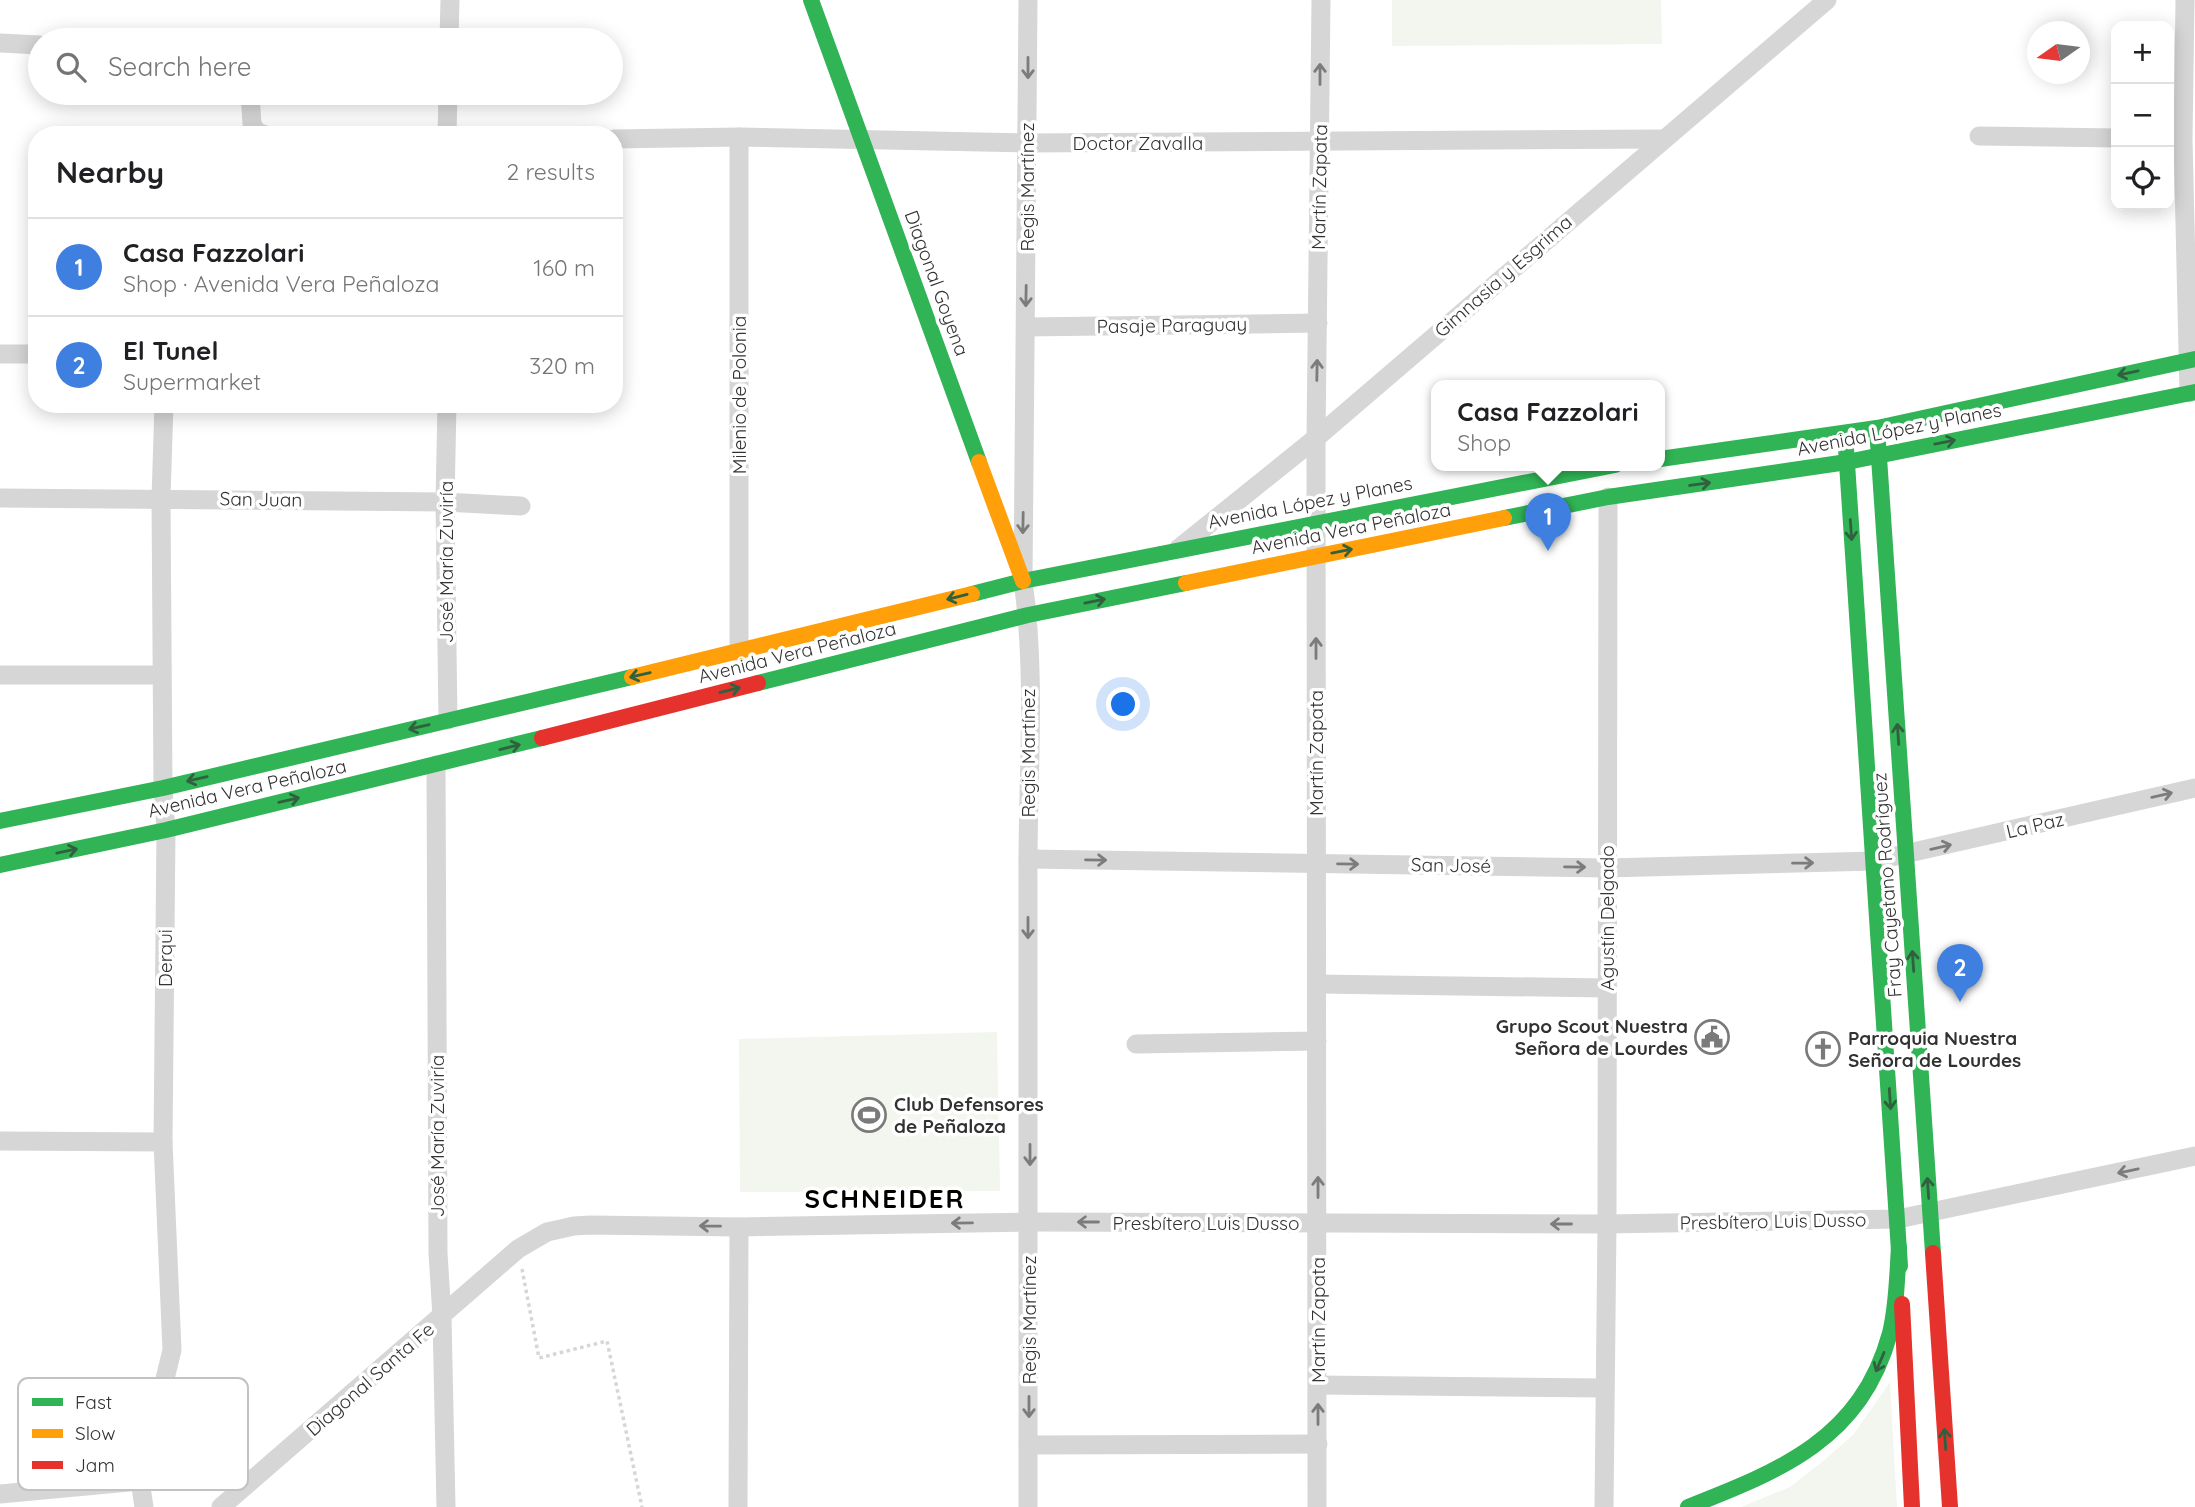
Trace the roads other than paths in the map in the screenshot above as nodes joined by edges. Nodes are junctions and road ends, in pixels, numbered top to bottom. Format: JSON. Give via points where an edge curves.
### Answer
{"nodes":[{"id":1,"x":450,"y":0,"type":"edge"},
{"id":2,"x":811,"y":0,"type":"edge"},
{"id":3,"x":1028,"y":0,"type":"edge"},
{"id":4,"x":1321,"y":0,"type":"edge"},
{"id":5,"x":1827,"y":0,"type":"edge"},
{"id":6,"x":2185,"y":0,"type":"edge"},
{"id":7,"x":449,"y":28,"type":"edge"},
{"id":8,"x":0,"y":43,"type":"edge"},
{"id":9,"x":28,"y":44,"type":"edge"},
{"id":10,"x":251,"y":105,"type":"edge"},
{"id":11,"x":448,"y":105,"type":"edge"},
{"id":12,"x":253,"y":126,"type":"edge"},
{"id":13,"x":447,"y":126,"type":"edge"},
{"id":14,"x":1979,"y":136,"type":"dead end"},
{"id":15,"x":739,"y":138,"type":"junction"},
{"id":16,"x":2111,"y":138,"type":"edge"},
{"id":17,"x":2182,"y":138,"type":"edge"},
{"id":18,"x":623,"y":139,"type":"edge"},
{"id":19,"x":1662,"y":139,"type":"junction"},
{"id":20,"x":862,"y":141,"type":"junction"},
{"id":21,"x":1028,"y":143,"type":"junction"},
{"id":22,"x":1320,"y":143,"type":"junction"},
{"id":23,"x":1318,"y":323,"type":"junction"},
{"id":24,"x":1026,"y":327,"type":"junction"},
{"id":25,"x":28,"y":354,"type":"edge"},
{"id":26,"x":0,"y":355,"type":"edge"},
{"id":27,"x":2191,"y":360,"type":"edge"},
{"id":28,"x":2192,"y":392,"type":"edge"},
{"id":29,"x":164,"y":413,"type":"edge"},
{"id":30,"x":447,"y":413,"type":"edge"},
{"id":31,"x":1877,"y":428,"type":"junction"},
{"id":32,"x":1845,"y":433,"type":"junction"},
{"id":33,"x":1316,"y":438,"type":"junction"},
{"id":34,"x":1878,"y":456,"type":"junction"},
{"id":35,"x":1665,"y":458,"type":"edge"},
{"id":36,"x":1847,"y":462,"type":"junction"},
{"id":37,"x":1584,"y":471,"type":"edge"},
{"id":38,"x":1608,"y":497,"type":"junction"},
{"id":39,"x":0,"y":498,"type":"edge"},
{"id":40,"x":162,"y":498,"type":"junction"},
{"id":41,"x":445,"y":502,"type":"junction"},
{"id":42,"x":522,"y":506,"type":"dead end"},
{"id":43,"x":1316,"y":523,"type":"junction"},
{"id":44,"x":1177,"y":550,"type":"junction"},
{"id":45,"x":1316,"y":556,"type":"junction"},
{"id":46,"x":1023,"y":581,"type":"junction"},
{"id":47,"x":1028,"y":615,"type":"junction"},
{"id":48,"x":739,"y":652,"type":"junction"},
{"id":49,"x":0,"y":675,"type":"edge"},
{"id":50,"x":162,"y":675,"type":"junction"},
{"id":51,"x":448,"y":720,"type":"junction"},
{"id":52,"x":436,"y":765,"type":"junction"},
{"id":53,"x":163,"y":788,"type":"junction"},
{"id":54,"x":2195,"y":788,"type":"edge"},
{"id":55,"x":0,"y":821,"type":"edge"},
{"id":56,"x":166,"y":830,"type":"junction"},
{"id":57,"x":1906,"y":855,"type":"junction"},
{"id":58,"x":1028,"y":859,"type":"junction"},
{"id":59,"x":1874,"y":862,"type":"junction"},
{"id":60,"x":1316,"y":863,"type":"junction"},
{"id":61,"x":0,"y":865,"type":"edge"},
{"id":62,"x":1607,"y":867,"type":"junction"},
{"id":63,"x":1317,"y":984,"type":"junction"},
{"id":64,"x":1607,"y":988,"type":"junction"},
{"id":65,"x":1317,"y":1041,"type":"junction"},
{"id":66,"x":1136,"y":1044,"type":"dead end"},
{"id":67,"x":0,"y":1141,"type":"edge"},
{"id":68,"x":163,"y":1142,"type":"junction"},
{"id":69,"x":2195,"y":1156,"type":"edge"},
{"id":70,"x":1929,"y":1213,"type":"junction"},
{"id":71,"x":1898,"y":1219,"type":"junction"},
{"id":72,"x":1030,"y":1222,"type":"junction"},
{"id":73,"x":1318,"y":1223,"type":"junction"},
{"id":74,"x":1607,"y":1224,"type":"junction"},
{"id":75,"x":738,"y":1227,"type":"junction"},
{"id":76,"x":1899,"y":1247,"type":"junction"},
{"id":77,"x":519,"y":1249,"type":"joint"},
{"id":78,"x":442,"y":1317,"type":"junction"},
{"id":79,"x":165,"y":1378,"type":"edge"},
{"id":80,"x":1318,"y":1385,"type":"junction"},
{"id":81,"x":1605,"y":1388,"type":"junction"},
{"id":82,"x":1318,"y":1444,"type":"junction"},
{"id":83,"x":1028,"y":1445,"type":"junction"},
{"id":84,"x":248,"y":1484,"type":"edge"},
{"id":85,"x":43,"y":1490,"type":"edge"},
{"id":86,"x":241,"y":1490,"type":"edge"},
{"id":87,"x":0,"y":1494,"type":"edge"},
{"id":88,"x":221,"y":1507,"type":"edge"},
{"id":89,"x":446,"y":1507,"type":"edge"},
{"id":90,"x":738,"y":1507,"type":"edge"},
{"id":91,"x":1028,"y":1507,"type":"edge"},
{"id":92,"x":1317,"y":1507,"type":"edge"},
{"id":93,"x":1604,"y":1507,"type":"edge"},
{"id":94,"x":1688,"y":1507,"type":"edge"},
{"id":95,"x":1912,"y":1507,"type":"edge"},
{"id":96,"x":1950,"y":1507,"type":"edge"}],
"edges":[{"from":1,"to":7,"type":"street"},
{"from":2,"to":20,"type":"main road","name":"Diagonal Goyena"},
{"from":3,"to":21,"type":"street","name":"Regis Martínez","one_way":true},
{"from":22,"to":4,"type":"street","name":"Martín Zapata","one_way":true},
{"from":5,"to":19,"type":"street","name":"Gimnasia y Esgrima"},
{"from":6,"to":17,"type":"street"},
{"from":8,"to":9,"type":"street"},
{"from":10,"to":12,"type":"street"},
{"from":11,"to":13,"type":"street"},
{"from":14,"to":16,"type":"street"},
{"from":15,"to":18,"type":"street","name":"Doctor Zavalla"},
{"from":15,"to":20,"type":"street","name":"Doctor Zavalla"},
{"from":15,"to":48,"type":"street","name":"Milenio de Polonia"},
{"from":17,"to":27,"type":"street"},
{"from":19,"to":22,"type":"street","name":"Doctor Zavalla"},
{"from":19,"to":33,"type":"street","name":"Gimnasia y Esgrima"},
{"from":20,"to":21,"type":"street","name":"Doctor Zavalla"},
{"from":20,"to":46,"type":"main road","name":"Diagonal Goyena"},
{"from":21,"to":22,"type":"street","name":"Doctor Zavalla"},
{"from":21,"to":24,"type":"street","name":"Regis Martínez","one_way":true},
{"from":22,"to":23,"type":"street","name":"Martín Zapata"},
{"from":23,"to":24,"type":"street","name":"Pasaje Paraguay"},
{"from":33,"to":23,"type":"street","name":"Martín Zapata","one_way":true},
{"from":24,"to":46,"type":"street","name":"Regis Martínez","one_way":true},
{"from":25,"to":26,"type":"street"},
{"from":27,"to":28,"type":"street"},
{"from":27,"to":31,"type":"main road","name":"Avenida López y Planes","one_way":true},
{"from":34,"to":28,"type":"main road","name":"Avenida López y Planes","one_way":true},
{"from":29,"to":40,"type":"street","name":"Derqui"},
{"from":30,"to":41,"type":"street","name":"José María Zuviría"},
{"from":31,"to":32,"type":"main road","name":"Avenida López y Planes"},
{"from":31,"to":34,"type":"main road","name":"Fray Cayetano Rodríguez"},
{"from":32,"to":35,"type":"main road","name":"Avenida López y Planes"},
{"from":32,"to":36,"type":"main road","name":"Fray Cayetano Rodríguez"},
{"from":33,"to":43,"type":"street","name":"Martín Zapata"},
{"from":33,"to":44,"type":"street","name":"Gimnasia y Esgrima"},
{"from":34,"to":36,"type":"main road","name":"Avenida López y Planes"},
{"from":57,"to":34,"type":"main road","name":"Fray Cayetano Rodríguez","one_way":true},
{"from":38,"to":36,"type":"main road","name":"Avenida López y Planes","one_way":true},
{"from":36,"to":59,"type":"main road","name":"Fray Cayetano Rodríguez","one_way":true},
{"from":37,"to":43,"type":"main road","name":"Avenida López y Planes"},
{"from":45,"to":38,"type":"main road","name":"Avenida Vera Peñaloza","one_way":true},
{"from":38,"to":62,"type":"street","name":"Agustín Delgado"},
{"from":39,"to":40,"type":"street","name":"San Juan"},
{"from":40,"to":41,"type":"street","name":"San Juan"},
{"from":40,"to":50,"type":"street","name":"Derqui"},
{"from":41,"to":42,"type":"street","name":"San Juan"},
{"from":41,"to":51,"type":"street","name":"José María Zuviría"},
{"from":43,"to":44,"type":"main road","name":"Avenida López y Planes"},
{"from":43,"to":45,"type":"street","name":"Martín Zapata"},
{"from":44,"to":46,"type":"main road","name":"Avenida Vera Peñaloza"},
{"from":47,"to":45,"type":"main road","name":"Avenida Vera Peñaloza","one_way":true},
{"from":60,"to":45,"type":"street","name":"Martín Zapata","one_way":true},
{"from":46,"to":47,"type":"street","name":"Regis Martínez"},
{"from":46,"to":48,"type":"main road","name":"Avenida Vera Peñaloza","one_way":true},
{"from":52,"to":47,"type":"main road","name":"Avenida Vera Peñaloza","one_way":true},
{"from":47,"to":58,"type":"street","name":"Regis Martínez"},
{"from":48,"to":51,"type":"main road","name":"Avenida Vera Peñaloza","one_way":true},
{"from":49,"to":50,"type":"street"},
{"from":50,"to":53,"type":"street","name":"Derqui"},
{"from":51,"to":53,"type":"main road","name":"Avenida Vera Peñaloza","one_way":true},
{"from":56,"to":52,"type":"main road","name":"Avenida Vera Peñaloza","one_way":true},
{"from":52,"to":78,"type":"street","name":"José María Zuviría"},
{"from":53,"to":55,"type":"main road","name":"Avenida Vera Peñaloza"},
{"from":53,"to":56,"type":"street","name":"Derqui"},
{"from":57,"to":54,"type":"street","name":"La Paz","one_way":true},
{"from":61,"to":56,"type":"main road","name":"Avenida Vera Peñaloza","one_way":true},
{"from":56,"to":68,"type":"street","name":"Derqui"},
{"from":57,"to":59,"type":"street","name":"La Paz"},
{"from":70,"to":57,"type":"main road","name":"Fray Cayetano Rodríguez","one_way":true},
{"from":58,"to":60,"type":"street","name":"San José","one_way":true},
{"from":58,"to":72,"type":"street","name":"Regis Martínez","one_way":true},
{"from":62,"to":59,"type":"street","name":"San José","one_way":true},
{"from":59,"to":71,"type":"main road","name":"Fray Cayetano Rodríguez","one_way":true},
{"from":60,"to":62,"type":"street","name":"San José","one_way":true},
{"from":60,"to":63,"type":"street","name":"Martín Zapata"},
{"from":62,"to":64,"type":"street","name":"Agustín Delgado"},
{"from":63,"to":64,"type":"street"},
{"from":63,"to":65,"type":"street","name":"Martín Zapata"},
{"from":64,"to":74,"type":"street","name":"Agustín Delgado"},
{"from":65,"to":66,"type":"street"},
{"from":73,"to":65,"type":"street","name":"Martín Zapata","one_way":true},
{"from":67,"to":68,"type":"street"},
{"from":68,"to":79,"type":"street","name":"Derqui","via":[[172,1350]]},
{"from":69,"to":70,"type":"street","name":"Presbítero Luis Dusso","one_way":true},
{"from":70,"to":71,"type":"street","name":"Presbítero Luis Dusso"},
{"from":96,"to":70,"type":"main road","name":"Fray Cayetano Rodríguez","one_way":true},
{"from":71,"to":74,"type":"street","name":"Presbítero Luis Dusso"},
{"from":71,"to":76,"type":"main road","name":"Fray Cayetano Rodríguez"},
{"from":73,"to":72,"type":"street","name":"Presbítero Luis Dusso","one_way":true},
{"from":72,"to":75,"type":"street","name":"Presbítero Luis Dusso","one_way":true},
{"from":72,"to":83,"type":"street","name":"Regis Martínez","one_way":true},
{"from":74,"to":73,"type":"street","name":"Presbítero Luis Dusso","one_way":true},
{"from":73,"to":80,"type":"street","name":"Martín Zapata"},
{"from":74,"to":81,"type":"street","name":"Agustín Delgado"},
{"from":75,"to":77,"type":"street","name":"Presbítero Luis Dusso","one_way":true,"via":[[574,1226],[547,1233]]},
{"from":75,"to":90,"type":"street"},
{"from":76,"to":94,"type":"main road","one_way":true,"via":[[1885,1350],[1868,1387],[1846,1418],[1791,1463]]},
{"from":76,"to":95,"type":"main road","name":"Fray Cayetano Rodríguez"},
{"from":77,"to":78,"type":"street","name":"Diagonal Santa Fe"},
{"from":78,"to":84,"type":"street","name":"Diagonal Santa Fe"},
{"from":78,"to":89,"type":"street","name":"José María Zuviría"},
{"from":80,"to":81,"type":"street"},
{"from":82,"to":80,"type":"street","name":"Martín Zapata","one_way":true},
{"from":81,"to":93,"type":"street","name":"Agustín Delgado"},
{"from":82,"to":83,"type":"street"},
{"from":82,"to":92,"type":"street","name":"Martín Zapata"},
{"from":83,"to":91,"type":"street","name":"Regis Martínez"},
{"from":85,"to":87,"type":"street"},
{"from":86,"to":88,"type":"street","name":"Diagonal Santa Fe"}]}
